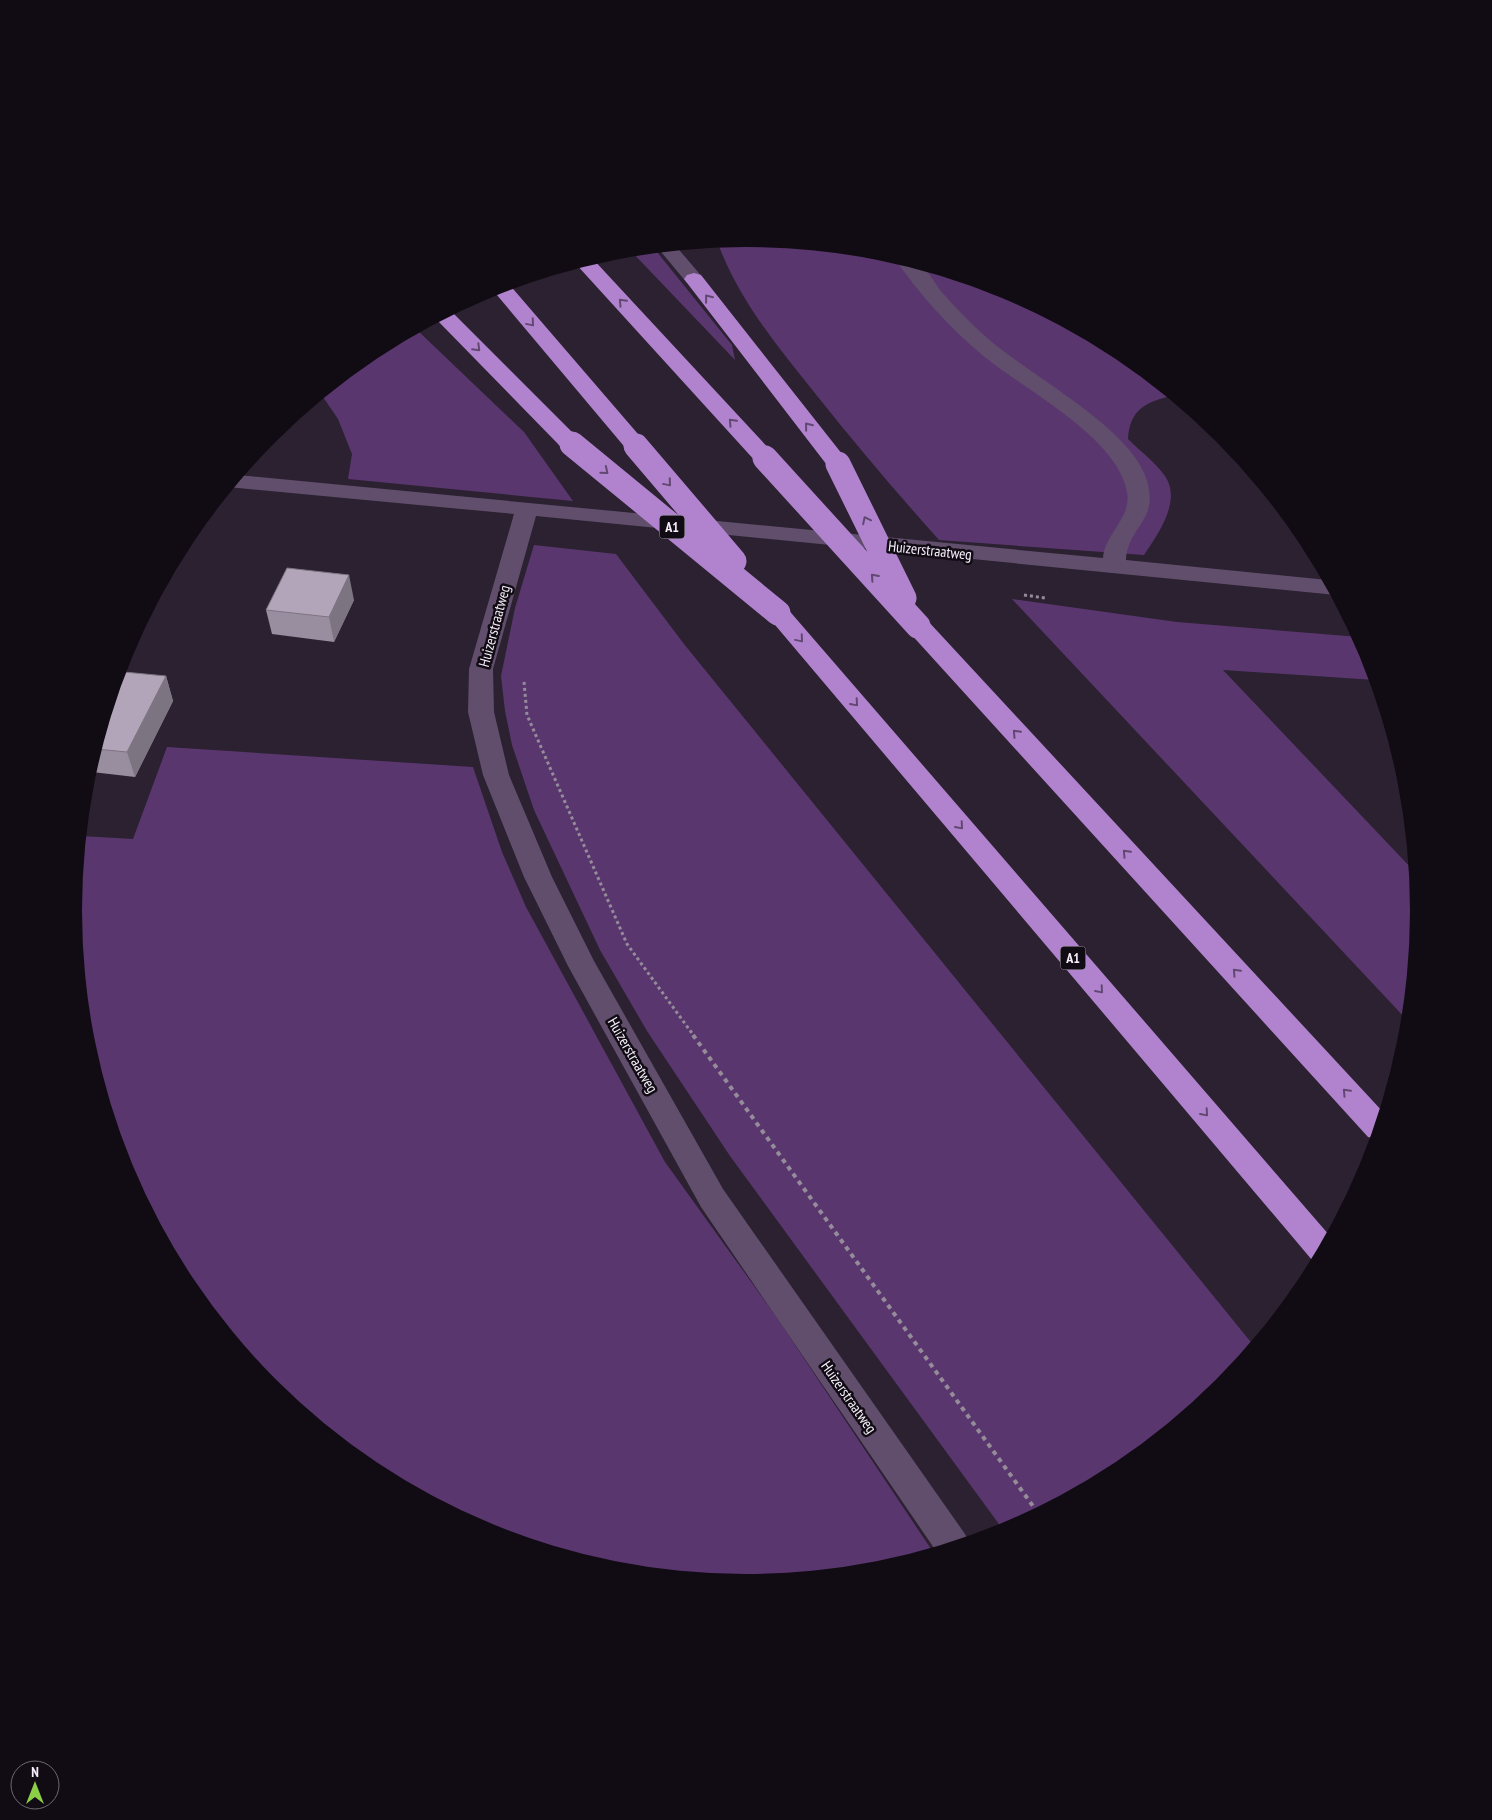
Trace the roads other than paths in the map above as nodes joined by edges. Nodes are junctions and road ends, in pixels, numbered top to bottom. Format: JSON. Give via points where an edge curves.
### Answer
{"nodes":[{"id":1,"x":681,"y":250,"type":"edge"},
{"id":2,"x":670,"y":251,"type":"edge"},
{"id":3,"x":588,"y":266,"type":"edge"},
{"id":4,"x":912,"y":268,"type":"edge"},
{"id":5,"x":694,"y":279,"type":"junction"},
{"id":6,"x":505,"y":292,"type":"edge"},
{"id":7,"x":447,"y":318,"type":"edge"},
{"id":8,"x":240,"y":482,"type":"edge"},
{"id":9,"x":527,"y":508,"type":"junction"},
{"id":10,"x":1114,"y":567,"type":"junction"},
{"id":11,"x":1326,"y":587,"type":"edge"},
{"id":12,"x":778,"y":613,"type":"junction"},
{"id":13,"x":918,"y":626,"type":"junction"},
{"id":14,"x":1374,"y":1123,"type":"edge"},
{"id":15,"x":1319,"y":1245,"type":"edge"},
{"id":16,"x":950,"y":1541,"type":"edge"}],
"edges":[{"from":1,"to":5,"type":"street"},
{"from":2,"to":5,"type":"street"},
{"from":13,"to":3,"type":"highway","one_way":true,"bridge":true},
{"from":4,"to":10,"type":"street","via":[[948,310],[990,351],[1087,422],[1126,462],[1139,492],[1138,511],[1115,552]]},
{"from":13,"to":5,"type":"highway","one_way":true,"bridge":true,"via":[[838,464]]},
{"from":6,"to":12,"type":"highway","number":"A1","one_way":true,"bridge":true},
{"from":7,"to":12,"type":"highway","number":"A1","one_way":true,"bridge":true,"via":[[567,440]]},
{"from":8,"to":9,"type":"street","name":"Huizerstraatweg"},
{"from":9,"to":10,"type":"street","name":"Huizerstraatweg"},
{"from":9,"to":16,"type":"street","name":"Huizerstraatweg","via":[[481,669],[481,712],[496,775],[538,877],[582,966],[712,1198]]},
{"from":10,"to":11,"type":"street","name":"Huizerstraatweg"},
{"from":12,"to":15,"type":"highway","number":"A1","one_way":true},
{"from":14,"to":13,"type":"highway","one_way":true}]}
